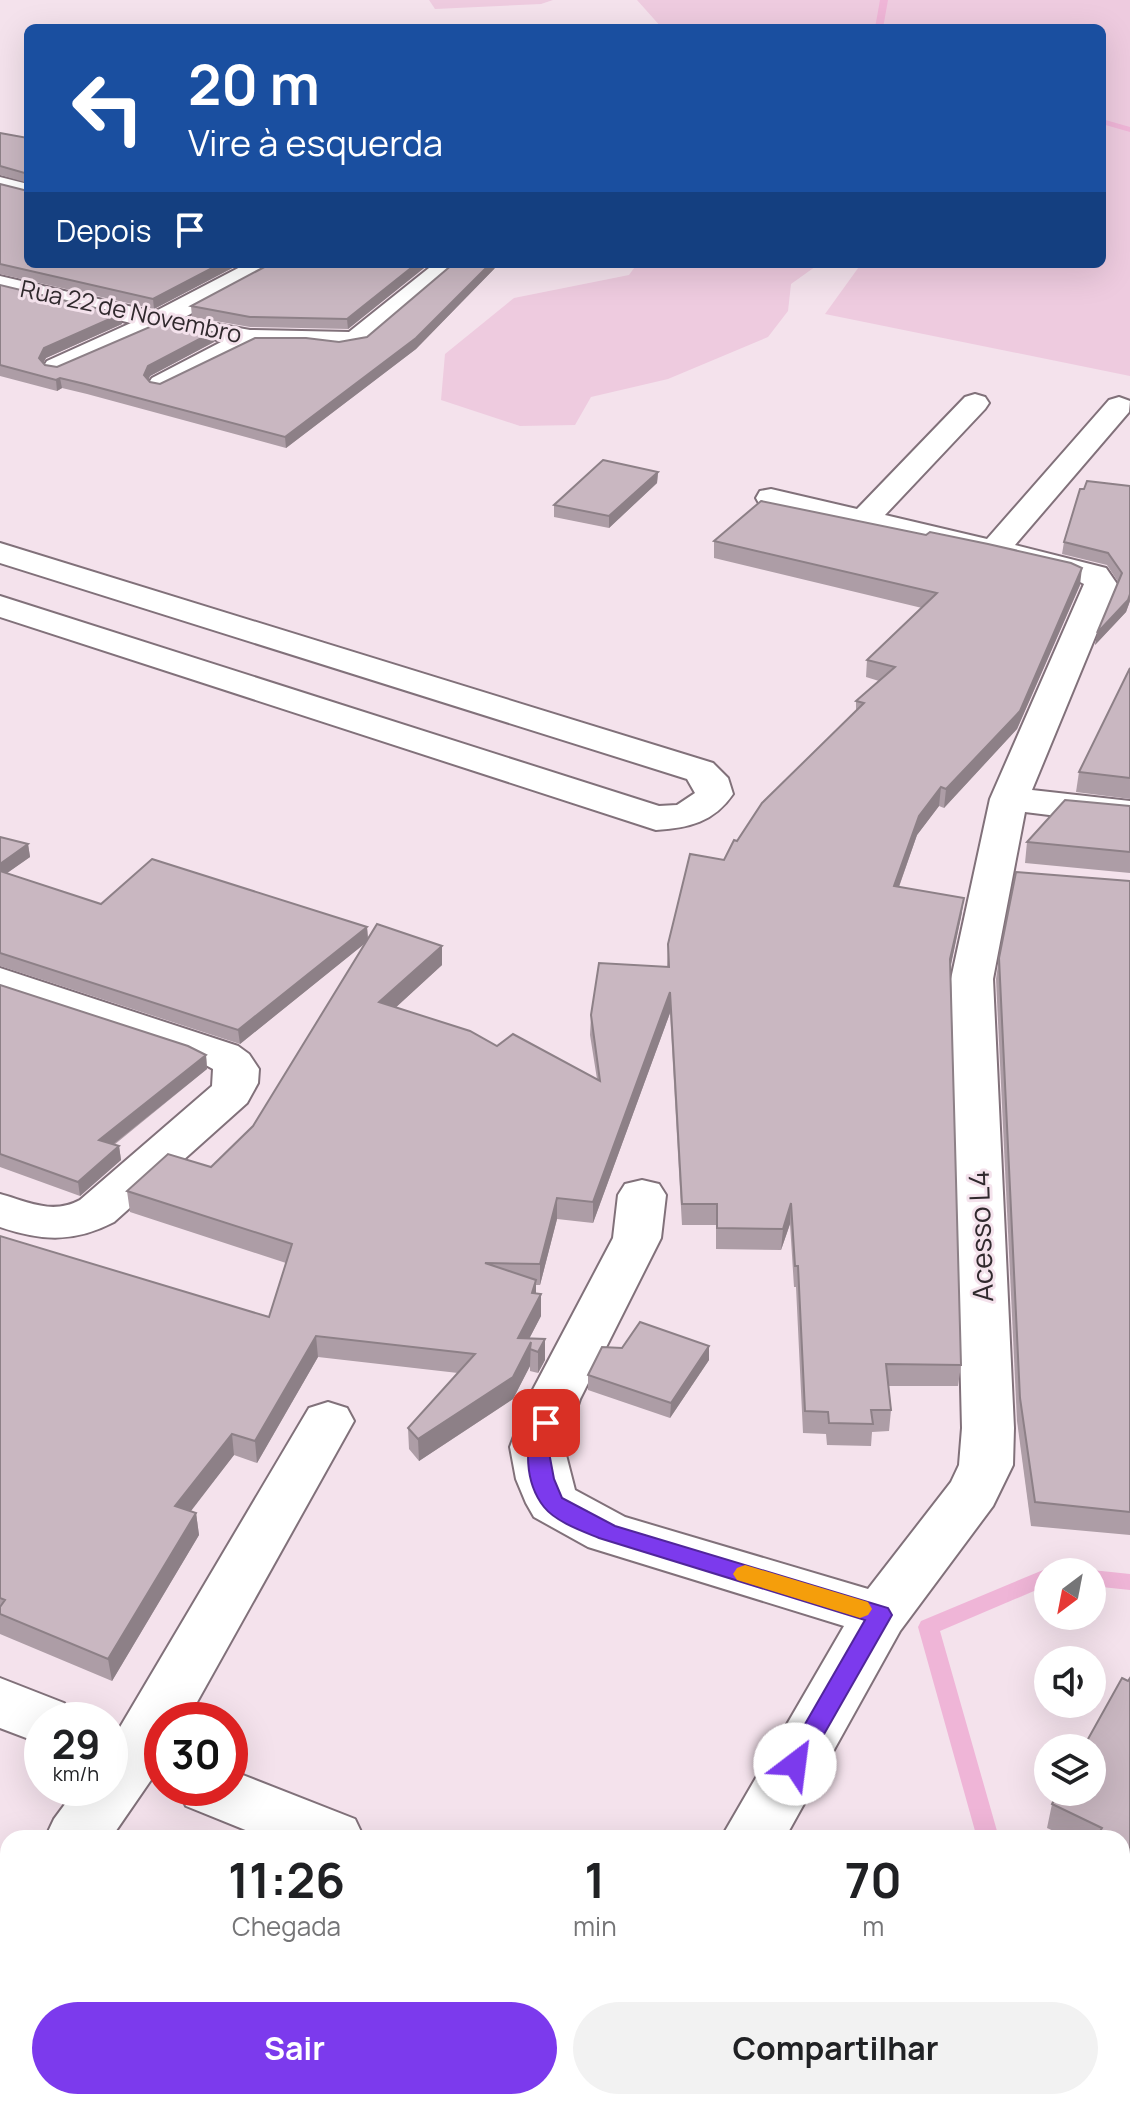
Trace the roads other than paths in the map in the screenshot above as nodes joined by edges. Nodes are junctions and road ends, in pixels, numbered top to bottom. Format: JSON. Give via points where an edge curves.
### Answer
{"nodes":[{"id":1,"x":0,"y":184,"type":"edge"},
{"id":2,"x":24,"y":190,"type":"edge"},
{"id":3,"x":257,"y":268,"type":"edge"},
{"id":4,"x":445,"y":268,"type":"edge"},
{"id":5,"x":0,"y":284,"type":"edge"},
{"id":6,"x":157,"y":321,"type":"junction"},
{"id":7,"x":250,"y":338,"type":"junction"},
{"id":8,"x":57,"y":367,"type":"edge"},
{"id":9,"x":162,"y":384,"type":"edge"},
{"id":10,"x":975,"y":403,"type":"dead end"},
{"id":11,"x":1119,"y":406,"type":"dead end"},
{"id":12,"x":771,"y":498,"type":"dead end"},
{"id":13,"x":864,"y":519,"type":"junction"},
{"id":14,"x":994,"y":550,"type":"junction"},
{"id":15,"x":0,"y":553,"type":"edge"},
{"id":16,"x":0,"y":606,"type":"edge"},
{"id":17,"x":1009,"y":799,"type":"junction"},
{"id":18,"x":1130,"y":813,"type":"edge"},
{"id":19,"x":0,"y":981,"type":"edge"},
{"id":20,"x":642,"y":1195,"type":"dead end"},
{"id":21,"x":0,"y":1210,"type":"edge"},
{"id":22,"x":328,"y":1421,"type":"dead end"},
{"id":23,"x":880,"y":1615,"type":"junction"},
{"id":24,"x":0,"y":1702,"type":"edge"},
{"id":25,"x":24,"y":1712,"type":"edge"},
{"id":26,"x":135,"y":1759,"type":"edge"},
{"id":27,"x":248,"y":1804,"type":"edge"},
{"id":28,"x":82,"y":1830,"type":"edge"},
{"id":29,"x":313,"y":1830,"type":"edge"},
{"id":30,"x":757,"y":1830,"type":"edge"}],
"edges":[{"from":1,"to":2,"type":"street"},
{"from":3,"to":6,"type":"street"},
{"from":4,"to":7,"type":"street","name":"Rua 22 de Novembro","via":[[357,339]]},
{"from":5,"to":6,"type":"street","name":"Rua 22 de Novembro"},
{"from":6,"to":7,"type":"street","name":"Rua 22 de Novembro"},
{"from":6,"to":8,"type":"street"},
{"from":7,"to":9,"type":"street"},
{"from":10,"to":13,"type":"street"},
{"from":11,"to":14,"type":"street"},
{"from":12,"to":13,"type":"street"},
{"from":13,"to":14,"type":"street"},
{"from":14,"to":17,"type":"street","name":"Acesso L4","via":[[1094,575],[1101,584]]},
{"from":15,"to":16,"type":"street","via":[[700,771],[714,794],[700,810],[656,818]]},
{"from":17,"to":18,"type":"street"},
{"from":17,"to":23,"type":"street","name":"Acesso L4","via":[[1007,876],[972,979],[986,1465],[974,1492]]},
{"from":19,"to":21,"type":"street","via":[[206,1048],[228,1058],[239,1079],[231,1093],[81,1221],[53,1226]]},
{"from":20,"to":23,"type":"street","via":[[637,1238],[554,1399],[537,1447],[553,1503],[607,1532]]},
{"from":22,"to":26,"type":"street"},
{"from":23,"to":30,"type":"street","name":"Acesso L4"},
{"from":24,"to":25,"type":"street"},
{"from":26,"to":28,"type":"street"},
{"from":27,"to":29,"type":"street"}]}
